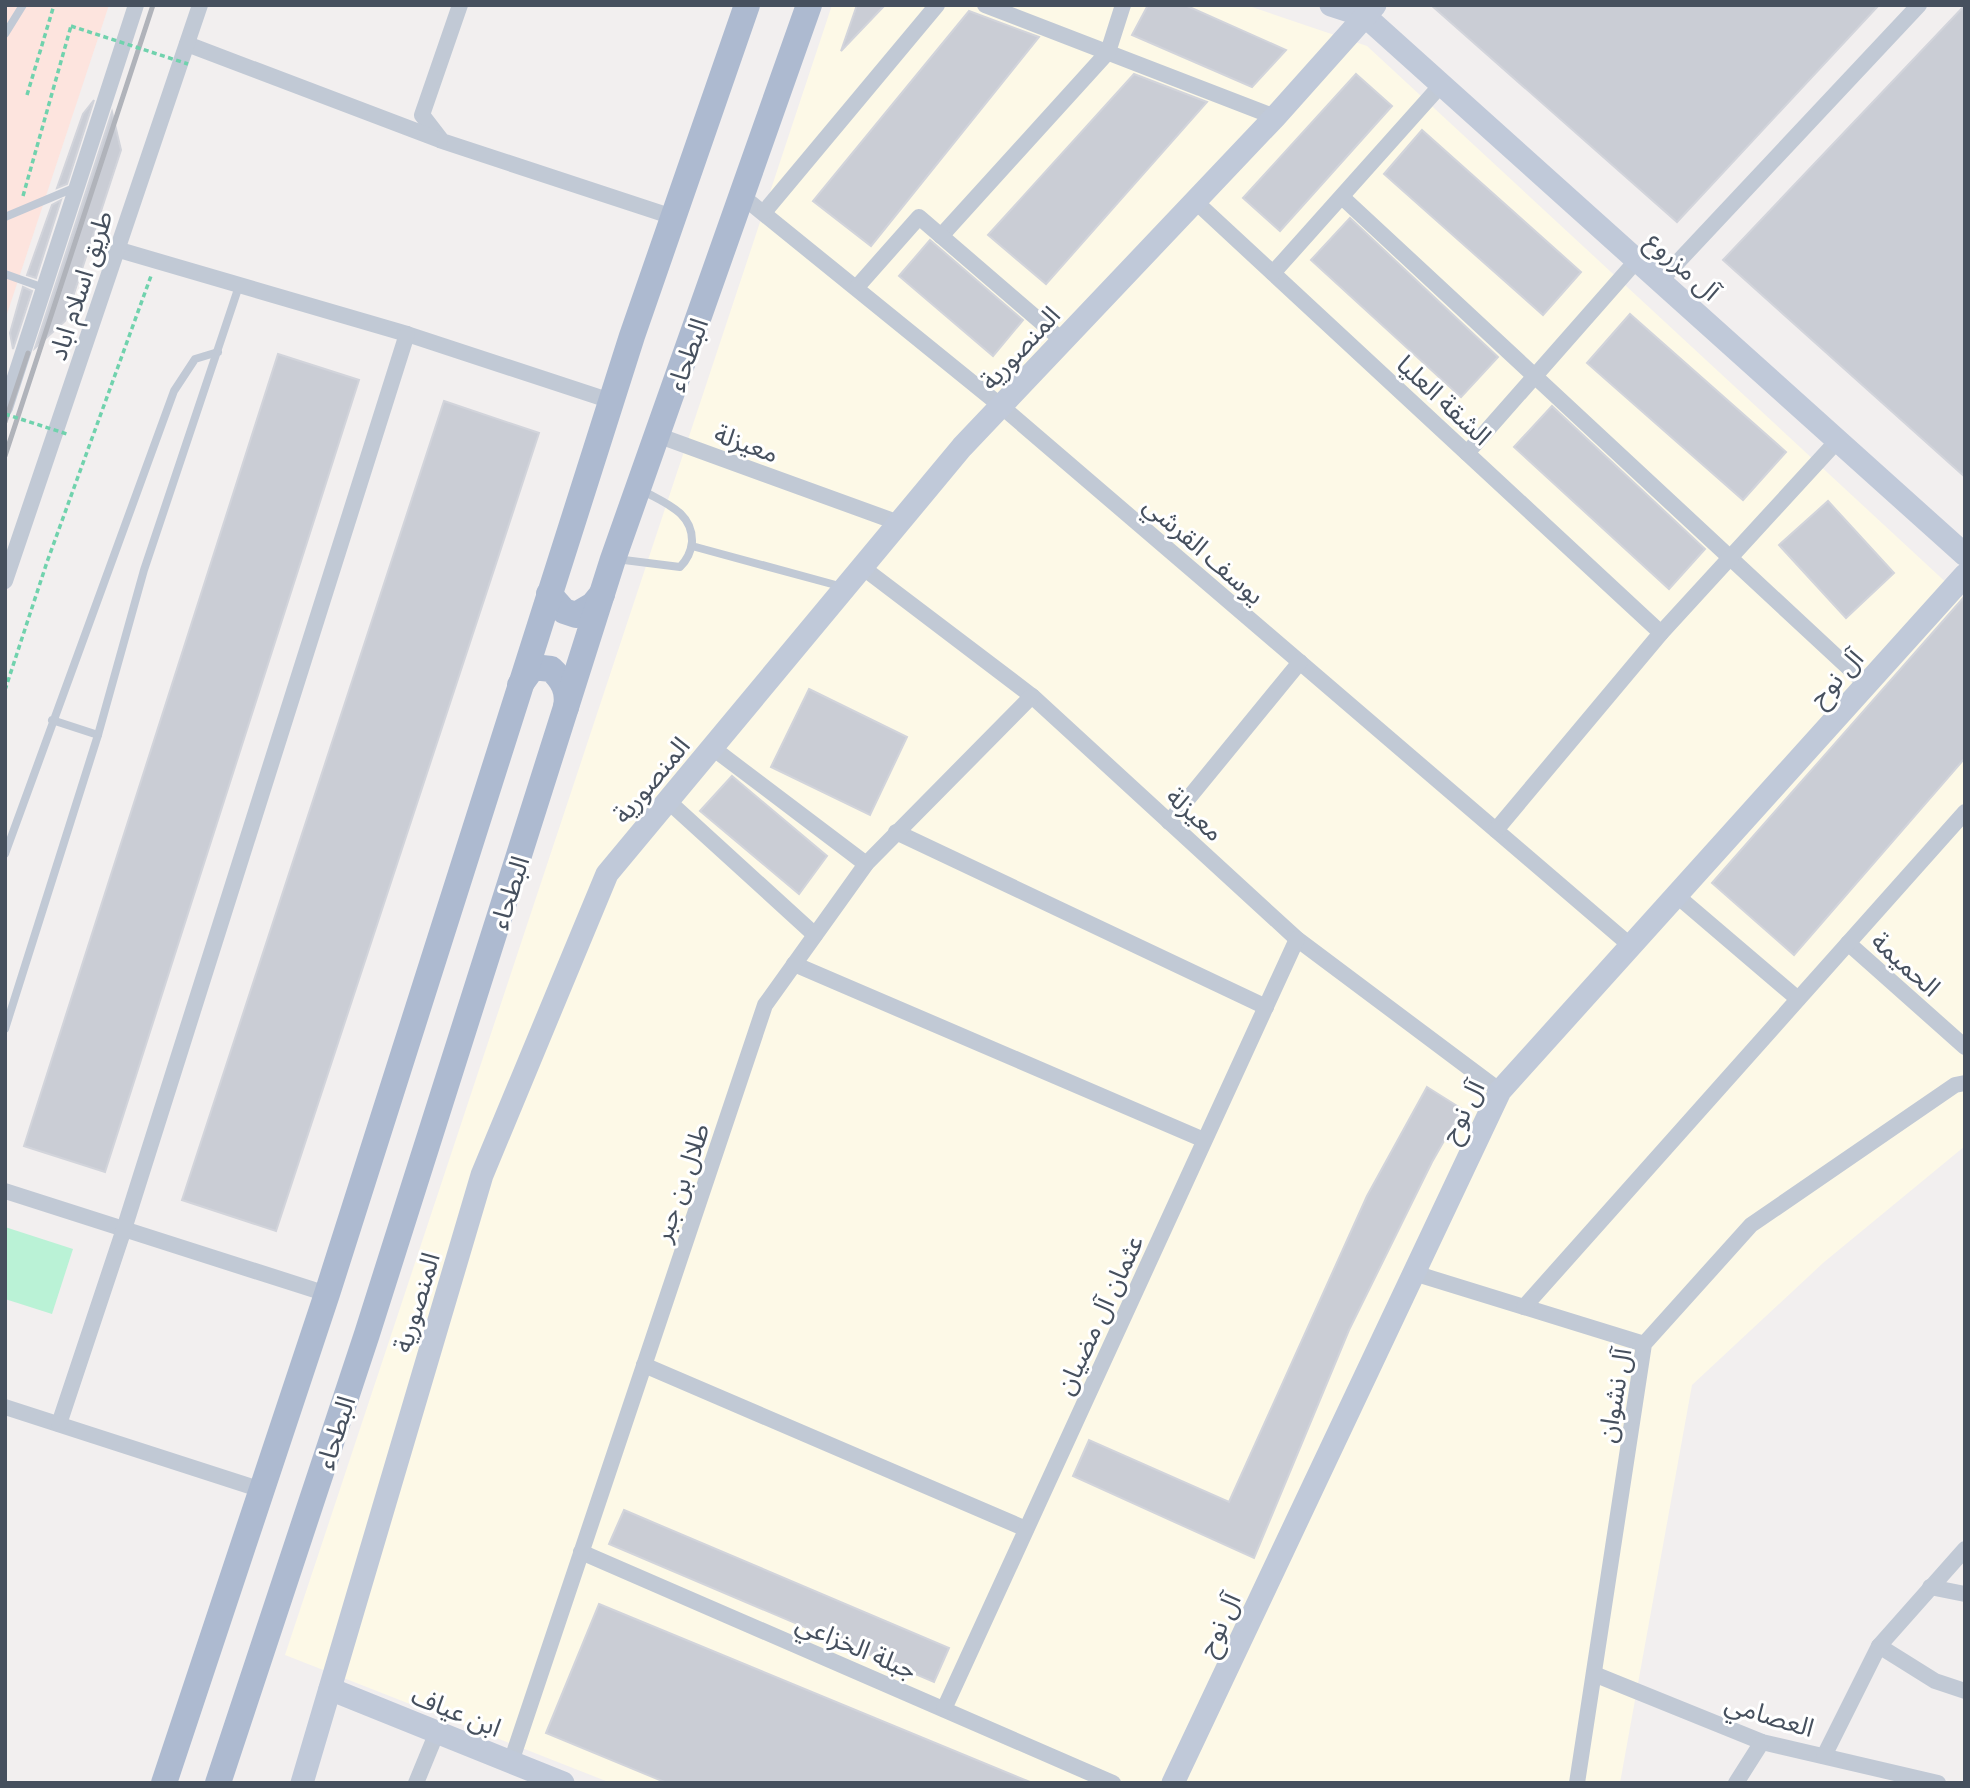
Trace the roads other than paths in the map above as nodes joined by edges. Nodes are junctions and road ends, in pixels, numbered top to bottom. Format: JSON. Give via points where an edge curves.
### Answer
{"nodes":[{"id":1,"x":23,"y":5,"type":"edge"},
{"id":2,"x":136,"y":5,"type":"edge"},
{"id":3,"x":200,"y":5,"type":"edge"},
{"id":4,"x":460,"y":5,"type":"edge"},
{"id":5,"x":747,"y":5,"type":"edge"},
{"id":6,"x":809,"y":5,"type":"edge"},
{"id":7,"x":937,"y":5,"type":"edge"},
{"id":8,"x":985,"y":5,"type":"edge"},
{"id":9,"x":1123,"y":5,"type":"edge"},
{"id":10,"x":1331,"y":5,"type":"edge"},
{"id":11,"x":1919,"y":5,"type":"edge"},
{"id":12,"x":1370,"y":11,"type":"edge"},
{"id":13,"x":5,"y":34,"type":"edge"},
{"id":14,"x":187,"y":44,"type":"junction"},
{"id":15,"x":1108,"y":52,"type":"junction"},
{"id":16,"x":1441,"y":85,"type":"junction"},
{"id":17,"x":1275,"y":117,"type":"junction"},
{"id":18,"x":442,"y":141,"type":"junction"},
{"id":19,"x":77,"y":187,"type":"junction"},
{"id":20,"x":742,"y":196,"type":"junction"},
{"id":21,"x":1342,"y":197,"type":"junction"},
{"id":22,"x":1195,"y":201,"type":"junction"},
{"id":23,"x":765,"y":211,"type":"junction"},
{"id":24,"x":5,"y":217,"type":"edge"},
{"id":25,"x":673,"y":217,"type":"junction"},
{"id":26,"x":941,"y":236,"type":"junction"},
{"id":27,"x":116,"y":250,"type":"junction"},
{"id":28,"x":1637,"y":260,"type":"junction"},
{"id":29,"x":1273,"y":273,"type":"junction"},
{"id":30,"x":5,"y":274,"type":"edge"},
{"id":31,"x":1660,"y":281,"type":"junction"},
{"id":32,"x":239,"y":286,"type":"junction"},
{"id":33,"x":857,"y":287,"type":"junction"},
{"id":34,"x":44,"y":288,"type":"junction"},
{"id":35,"x":407,"y":334,"type":"junction"},
{"id":36,"x":1063,"y":341,"type":"junction"},
{"id":37,"x":218,"y":352,"type":"junction"},
{"id":38,"x":1535,"y":377,"type":"junction"},
{"id":39,"x":611,"y":401,"type":"junction"},
{"id":40,"x":1001,"y":406,"type":"junction"},
{"id":41,"x":5,"y":408,"type":"edge"},
{"id":42,"x":657,"y":435,"type":"junction"},
{"id":43,"x":1838,"y":440,"type":"junction"},
{"id":44,"x":1467,"y":453,"type":"junction"},
{"id":45,"x":638,"y":488,"type":"junction"},
{"id":46,"x":899,"y":523,"type":"junction"},
{"id":47,"x":692,"y":546,"type":"junction"},
{"id":48,"x":1965,"y":555,"type":"edge"},
{"id":49,"x":613,"y":559,"type":"junction"},
{"id":50,"x":1729,"y":559,"type":"junction"},
{"id":51,"x":862,"y":568,"type":"junction"},
{"id":52,"x":1965,"y":575,"type":"edge"},
{"id":53,"x":5,"y":581,"type":"edge"},
{"id":54,"x":846,"y":587,"type":"junction"},
{"id":55,"x":549,"y":594,"type":"junction"},
{"id":56,"x":602,"y":594,"type":"junction"},
{"id":57,"x":1661,"y":632,"type":"junction"},
{"id":58,"x":1300,"y":662,"type":"junction"},
{"id":59,"x":1866,"y":684,"type":"junction"},
{"id":60,"x":520,"y":685,"type":"junction"},
{"id":61,"x":1032,"y":696,"type":"junction"},
{"id":62,"x":565,"y":713,"type":"junction"},
{"id":63,"x":52,"y":720,"type":"junction"},
{"id":64,"x":98,"y":735,"type":"junction"},
{"id":65,"x":713,"y":749,"type":"junction"},
{"id":66,"x":668,"y":801,"type":"junction"},
{"id":67,"x":1965,"y":812,"type":"edge"},
{"id":68,"x":1168,"y":822,"type":"junction"},
{"id":69,"x":1496,"y":830,"type":"junction"},
{"id":70,"x":895,"y":832,"type":"junction"},
{"id":71,"x":5,"y":854,"type":"edge"},
{"id":72,"x":866,"y":864,"type":"junction"},
{"id":73,"x":1676,"y":895,"type":"junction"},
{"id":74,"x":815,"y":935,"type":"junction"},
{"id":75,"x":1297,"y":939,"type":"junction"},
{"id":76,"x":1848,"y":943,"type":"junction"},
{"id":77,"x":1631,"y":946,"type":"junction"},
{"id":78,"x":794,"y":964,"type":"junction"},
{"id":79,"x":1798,"y":999,"type":"junction"},
{"id":80,"x":1266,"y":1007,"type":"junction"},
{"id":81,"x":5,"y":1029,"type":"edge"},
{"id":82,"x":1965,"y":1047,"type":"edge"},
{"id":83,"x":1965,"y":1083,"type":"edge"},
{"id":84,"x":1500,"y":1091,"type":"junction"},
{"id":85,"x":1205,"y":1140,"type":"junction"},
{"id":86,"x":5,"y":1191,"type":"edge"},
{"id":87,"x":124,"y":1229,"type":"junction"},
{"id":88,"x":1414,"y":1273,"type":"junction"},
{"id":89,"x":327,"y":1294,"type":"junction"},
{"id":90,"x":1524,"y":1307,"type":"junction"},
{"id":91,"x":1644,"y":1344,"type":"junction"},
{"id":92,"x":644,"y":1365,"type":"junction"},
{"id":93,"x":5,"y":1407,"type":"edge"},
{"id":94,"x":59,"y":1424,"type":"junction"},
{"id":95,"x":262,"y":1490,"type":"junction"},
{"id":96,"x":1026,"y":1529,"type":"junction"},
{"id":97,"x":1965,"y":1549,"type":"edge"},
{"id":98,"x":581,"y":1552,"type":"junction"},
{"id":99,"x":1930,"y":1587,"type":"junction"},
{"id":100,"x":1965,"y":1594,"type":"edge"},
{"id":101,"x":1879,"y":1646,"type":"junction"},
{"id":102,"x":1594,"y":1674,"type":"junction"},
{"id":103,"x":330,"y":1689,"type":"junction"},
{"id":104,"x":1965,"y":1690,"type":"edge"},
{"id":105,"x":944,"y":1709,"type":"junction"},
{"id":106,"x":437,"y":1732,"type":"junction"},
{"id":107,"x":1762,"y":1742,"type":"junction"},
{"id":108,"x":1824,"y":1756,"type":"junction"},
{"id":109,"x":511,"y":1762,"type":"junction"},
{"id":110,"x":164,"y":1783,"type":"edge"},
{"id":111,"x":218,"y":1783,"type":"edge"},
{"id":112,"x":302,"y":1783,"type":"edge"},
{"id":113,"x":416,"y":1783,"type":"edge"},
{"id":114,"x":563,"y":1783,"type":"edge"},
{"id":115,"x":1113,"y":1783,"type":"edge"},
{"id":116,"x":1173,"y":1783,"type":"edge"},
{"id":117,"x":1577,"y":1783,"type":"edge"},
{"id":118,"x":1736,"y":1783,"type":"edge"},
{"id":119,"x":1938,"y":1783,"type":"edge"}],
"edges":[{"from":1,"to":13,"type":"lane"},
{"from":2,"to":19,"type":"street","name":"طريق اسلام اباد"},
{"from":3,"to":14,"type":"street","name":"طريق اسلام اباد"},
{"from":4,"to":18,"type":"street","via":[[422,115]]},
{"from":5,"to":25,"type":"main road","name":"البطحاء"},
{"from":6,"to":20,"type":"main road","name":"البطحاء"},
{"from":7,"to":23,"type":"street"},
{"from":8,"to":15,"type":"street"},
{"from":9,"to":15,"type":"street"},
{"from":10,"to":12,"type":"street"},
{"from":11,"to":31,"type":"street"},
{"from":12,"to":16,"type":"street","name":"آل مزروع"},
{"from":12,"to":17,"type":"street","name":"المنصورية"},
{"from":14,"to":18,"type":"street"},
{"from":14,"to":27,"type":"street","name":"طريق اسلام اباد"},
{"from":15,"to":17,"type":"street"},
{"from":15,"to":26,"type":"street"},
{"from":16,"to":21,"type":"street"},
{"from":16,"to":28,"type":"street","name":"آل مزروع"},
{"from":17,"to":22,"type":"street","name":"المنصورية"},
{"from":18,"to":25,"type":"street"},
{"from":19,"to":24,"type":"lane"},
{"from":19,"to":34,"type":"street","name":"طريق اسلام اباد"},
{"from":20,"to":23,"type":"street","name":"يوسف القرشي"},
{"from":20,"to":42,"type":"main road","name":"البطحاء"},
{"from":21,"to":29,"type":"street"},
{"from":21,"to":38,"type":"street"},
{"from":22,"to":29,"type":"street","name":"الشقة العليا"},
{"from":22,"to":36,"type":"street","name":"المنصورية"},
{"from":23,"to":33,"type":"street","name":"يوسف القرشي"},
{"from":25,"to":39,"type":"main road","name":"البطحاء"},
{"from":26,"to":33,"type":"street","via":[[919,217]]},
{"from":26,"to":36,"type":"street"},
{"from":27,"to":32,"type":"street"},
{"from":27,"to":53,"type":"street","name":"طريق اسلام اباد"},
{"from":28,"to":31,"type":"street","name":"آل مزروع"},
{"from":28,"to":38,"type":"street"},
{"from":29,"to":44,"type":"street","name":"الشقة العليا"},
{"from":30,"to":34,"type":"lane"},
{"from":31,"to":43,"type":"street","name":"آل مزروع"},
{"from":32,"to":35,"type":"street"},
{"from":32,"to":37,"type":"lane"},
{"from":33,"to":40,"type":"street","name":"يوسف القرشي"},
{"from":34,"to":41,"type":"street","name":"طريق اسلام اباد"},
{"from":35,"to":39,"type":"street"},
{"from":35,"to":87,"type":"street"},
{"from":36,"to":40,"type":"street","name":"المنصورية"},
{"from":37,"to":63,"type":"lane","via":[[195,359],[174,391]]},
{"from":37,"to":64,"type":"lane","via":[[144,570]]},
{"from":38,"to":44,"type":"street"},
{"from":38,"to":50,"type":"street"},
{"from":39,"to":55,"type":"main road","name":"البطحاء"},
{"from":40,"to":46,"type":"street","name":"المنصورية"},
{"from":40,"to":58,"type":"street","name":"يوسف القرشي"},
{"from":42,"to":45,"type":"main road","name":"البطحاء"},
{"from":42,"to":46,"type":"street","name":"معيزلة"},
{"from":43,"to":48,"type":"street","name":"آل مزروع"},
{"from":43,"to":50,"type":"street"},
{"from":44,"to":57,"type":"street","name":"الشقة العليا"},
{"from":45,"to":47,"type":"lane","via":[[684,515],[692,529]]},
{"from":45,"to":49,"type":"main road","name":"البطحاء"},
{"from":46,"to":51,"type":"street","name":"المنصورية"},
{"from":47,"to":49,"type":"lane","via":[[680,567]]},
{"from":47,"to":54,"type":"lane"},
{"from":49,"to":56,"type":"main road","name":"البطحاء"},
{"from":50,"to":57,"type":"street"},
{"from":50,"to":59,"type":"street"},
{"from":51,"to":54,"type":"street","name":"المنصورية"},
{"from":51,"to":61,"type":"street","name":"معيزلة"},
{"from":52,"to":59,"type":"street","name":"آل نوح"},
{"from":54,"to":65,"type":"street","name":"المنصورية"},
{"from":55,"to":56,"type":"main road","via":[[564,611],[576,615]]},
{"from":55,"to":60,"type":"main road","name":"البطحاء"},
{"from":56,"to":62,"type":"main road","name":"البطحاء"},
{"from":57,"to":69,"type":"street"},
{"from":58,"to":68,"type":"street"},
{"from":58,"to":69,"type":"street","name":"يوسف القرشي"},
{"from":59,"to":73,"type":"street","name":"آل نوح"},
{"from":60,"to":62,"type":"main road","via":[[533,667],[551,669],[565,686]]},
{"from":60,"to":89,"type":"main road","name":"البطحاء"},
{"from":61,"to":68,"type":"street","name":"معيزلة"},
{"from":61,"to":70,"type":"street","name":"طلال بن جبر"},
{"from":62,"to":111,"type":"main road","name":"البطحاء"},
{"from":63,"to":64,"type":"lane"},
{"from":63,"to":71,"type":"lane"},
{"from":64,"to":81,"type":"lane"},
{"from":65,"to":66,"type":"street","name":"المنصورية"},
{"from":65,"to":72,"type":"street"},
{"from":66,"to":74,"type":"street"},
{"from":66,"to":103,"type":"street","name":"المنصورية","via":[[607,874],[482,1175]]},
{"from":67,"to":76,"type":"street"},
{"from":68,"to":75,"type":"street","name":"معيزلة"},
{"from":69,"to":77,"type":"street","name":"يوسف القرشي"},
{"from":70,"to":72,"type":"street","name":"طلال بن جبر"},
{"from":70,"to":80,"type":"street"},
{"from":72,"to":74,"type":"street","name":"طلال بن جبر"},
{"from":73,"to":77,"type":"street","name":"آل نوح"},
{"from":73,"to":79,"type":"street"},
{"from":74,"to":78,"type":"street","name":"طلال بن جبر"},
{"from":75,"to":80,"type":"street","name":"عثمان آل مضيان"},
{"from":75,"to":84,"type":"street","name":"معيزلة"},
{"from":76,"to":79,"type":"street"},
{"from":76,"to":82,"type":"street","name":"الحميمة"},
{"from":77,"to":84,"type":"street","name":"آل نوح"},
{"from":78,"to":85,"type":"street"},
{"from":78,"to":92,"type":"street","name":"طلال بن جبر","via":[[765,1005]]},
{"from":79,"to":90,"type":"street"},
{"from":80,"to":85,"type":"street","name":"عثمان آل مضيان"},
{"from":83,"to":91,"type":"street","name":"آل نشوان","via":[[1955,1085],[1751,1225]]},
{"from":84,"to":88,"type":"street","name":"آل نوح"},
{"from":85,"to":96,"type":"street","name":"عثمان آل مضيان"},
{"from":86,"to":87,"type":"street"},
{"from":87,"to":89,"type":"street"},
{"from":87,"to":94,"type":"street"},
{"from":88,"to":90,"type":"street"},
{"from":88,"to":116,"type":"street","name":"آل نوح"},
{"from":89,"to":95,"type":"main road","name":"البطحاء"},
{"from":90,"to":91,"type":"street"},
{"from":91,"to":102,"type":"street","name":"آل نشوان"},
{"from":92,"to":96,"type":"street"},
{"from":92,"to":98,"type":"street","name":"طلال بن جبر"},
{"from":93,"to":94,"type":"street"},
{"from":94,"to":95,"type":"street"},
{"from":95,"to":110,"type":"main road","name":"البطحاء"},
{"from":96,"to":105,"type":"street","name":"عثمان آل مضيان"},
{"from":97,"to":99,"type":"street"},
{"from":98,"to":105,"type":"street","name":"جبلة الخزاعي"},
{"from":98,"to":109,"type":"street","name":"طلال بن جبر"},
{"from":99,"to":100,"type":"street"},
{"from":99,"to":101,"type":"street"},
{"from":101,"to":104,"type":"street","via":[[1935,1681]]},
{"from":101,"to":108,"type":"street"},
{"from":102,"to":107,"type":"street","name":"العصامي"},
{"from":102,"to":117,"type":"street","name":"آل نشوان"},
{"from":103,"to":106,"type":"street","name":"ابن عياف"},
{"from":103,"to":112,"type":"street","name":"المنصورية"},
{"from":105,"to":115,"type":"street","name":"جبلة الخزاعي"},
{"from":106,"to":109,"type":"street","name":"ابن عياف"},
{"from":106,"to":113,"type":"street"},
{"from":107,"to":108,"type":"street","name":"العصامي"},
{"from":107,"to":118,"type":"street"},
{"from":108,"to":119,"type":"street","name":"العصامي"},
{"from":109,"to":114,"type":"street","name":"ابن عياف"}]}
